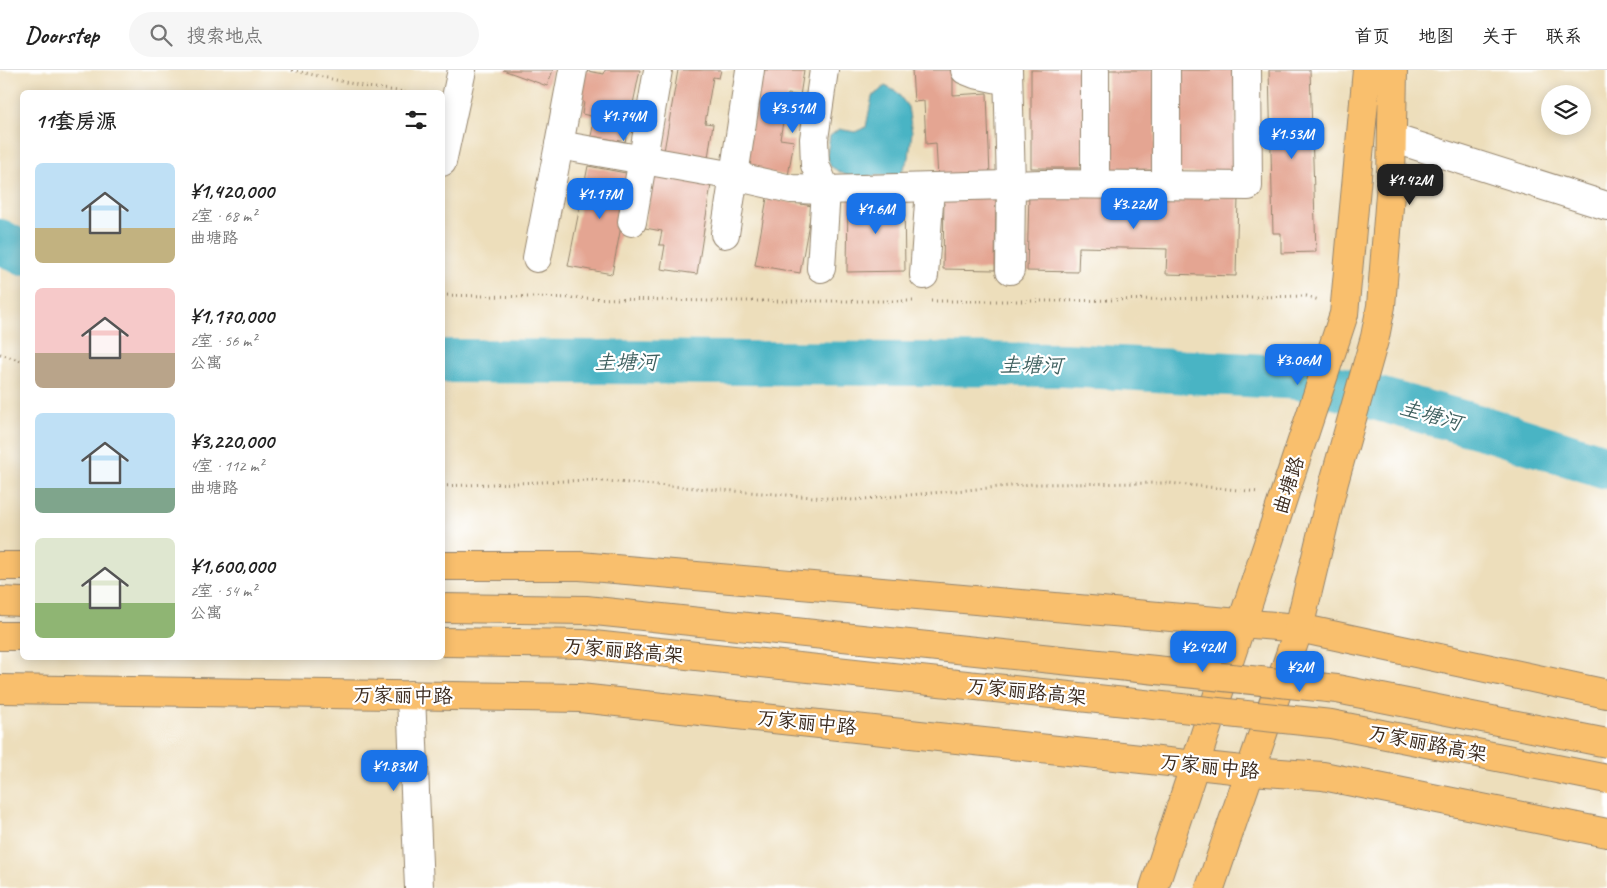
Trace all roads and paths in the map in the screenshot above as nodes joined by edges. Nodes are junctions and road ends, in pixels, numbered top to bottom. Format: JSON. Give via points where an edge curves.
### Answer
{"nodes":[{"id":1,"x":292,"y":70,"type":"edge"},
{"id":2,"x":462,"y":70,"type":"edge"},
{"id":3,"x":574,"y":70,"type":"edge"},
{"id":4,"x":658,"y":70,"type":"edge"},
{"id":5,"x":750,"y":70,"type":"edge"},
{"id":6,"x":824,"y":70,"type":"edge"},
{"id":7,"x":966,"y":70,"type":"edge"},
{"id":8,"x":1095,"y":70,"type":"edge"},
{"id":9,"x":1166,"y":70,"type":"edge"},
{"id":10,"x":1247,"y":70,"type":"edge"},
{"id":11,"x":1367,"y":70,"type":"edge"},
{"id":12,"x":1393,"y":70,"type":"edge"},
{"id":13,"x":1008,"y":75,"type":"edge"},
{"id":14,"x":390,"y":90,"type":"edge"},
{"id":15,"x":1392,"y":138,"type":"junction"},
{"id":16,"x":559,"y":145,"type":"junction"},
{"id":17,"x":445,"y":148,"type":"edge"},
{"id":18,"x":643,"y":160,"type":"junction"},
{"id":19,"x":734,"y":176,"type":"junction"},
{"id":20,"x":1095,"y":184,"type":"junction"},
{"id":21,"x":1011,"y":185,"type":"junction"},
{"id":22,"x":1166,"y":185,"type":"junction"},
{"id":23,"x":930,"y":188,"type":"junction"},
{"id":24,"x":826,"y":190,"type":"junction"},
{"id":25,"x":1607,"y":206,"type":"edge"},
{"id":26,"x":632,"y":222,"type":"dead end"},
{"id":27,"x":725,"y":234,"type":"dead end"},
{"id":28,"x":537,"y":258,"type":"dead end"},
{"id":29,"x":821,"y":268,"type":"dead end"},
{"id":30,"x":1010,"y":270,"type":"dead end"},
{"id":31,"x":924,"y":275,"type":"dead end"},
{"id":32,"x":445,"y":294,"type":"edge"},
{"id":33,"x":1344,"y":314,"type":"junction"},
{"id":34,"x":0,"y":354,"type":"edge"},
{"id":35,"x":20,"y":360,"type":"edge"},
{"id":36,"x":1289,"y":483,"type":"junction"},
{"id":37,"x":445,"y":486,"type":"edge"},
{"id":38,"x":0,"y":566,"type":"edge"},
{"id":39,"x":20,"y":566,"type":"edge"},
{"id":40,"x":445,"y":566,"type":"edge"},
{"id":41,"x":0,"y":601,"type":"edge"},
{"id":42,"x":20,"y":602,"type":"edge"},
{"id":43,"x":445,"y":608,"type":"edge"},
{"id":44,"x":1242,"y":623,"type":"junction"},
{"id":45,"x":1299,"y":628,"type":"junction"},
{"id":46,"x":0,"y":636,"type":"edge"},
{"id":47,"x":20,"y":636,"type":"edge"},
{"id":48,"x":445,"y":642,"type":"edge"},
{"id":49,"x":0,"y":689,"type":"edge"},
{"id":50,"x":1607,"y":694,"type":"edge"},
{"id":51,"x":411,"y":695,"type":"junction"},
{"id":52,"x":1607,"y":743,"type":"edge"},
{"id":53,"x":1194,"y":765,"type":"junction"},
{"id":54,"x":1251,"y":771,"type":"junction"},
{"id":55,"x":1607,"y":779,"type":"edge"},
{"id":56,"x":1607,"y":833,"type":"edge"},
{"id":57,"x":419,"y":888,"type":"edge"},
{"id":58,"x":1154,"y":888,"type":"edge"},
{"id":59,"x":1210,"y":888,"type":"edge"}],
"edges":[{"from":1,"to":14,"type":"path"},
{"from":2,"to":17,"type":"street"},
{"from":3,"to":16,"type":"street"},
{"from":4,"to":18,"type":"street"},
{"from":5,"to":19,"type":"street"},
{"from":6,"to":24,"type":"street","via":[[814,139],[814,165]]},
{"from":7,"to":13,"type":"street","via":[[975,74]]},
{"from":8,"to":20,"type":"street"},
{"from":9,"to":22,"type":"street"},
{"from":10,"to":22,"type":"street","via":[[1248,186]]},
{"from":11,"to":33,"type":"main road","name":"曲塘路"},
{"from":12,"to":15,"type":"main road"},
{"from":13,"to":21,"type":"street"},
{"from":15,"to":25,"type":"street"},
{"from":15,"to":45,"type":"main road","via":[[1381,306]]},
{"from":16,"to":18,"type":"street"},
{"from":16,"to":28,"type":"street"},
{"from":18,"to":19,"type":"street"},
{"from":18,"to":26,"type":"street"},
{"from":19,"to":24,"type":"street","via":[[791,189]]},
{"from":19,"to":27,"type":"street"},
{"from":20,"to":21,"type":"street"},
{"from":20,"to":22,"type":"street"},
{"from":21,"to":23,"type":"street"},
{"from":21,"to":30,"type":"street"},
{"from":23,"to":24,"type":"street"},
{"from":23,"to":31,"type":"street"},
{"from":24,"to":29,"type":"street"},
{"from":32,"to":33,"type":"path","via":[[709,301],[1061,301],[1306,296]]},
{"from":33,"to":36,"type":"main road","name":"曲塘路"},
{"from":34,"to":35,"type":"path"},
{"from":36,"to":37,"type":"path","via":[[1033,484],[853,500],[590,480]]},
{"from":36,"to":44,"type":"main road","name":"曲塘路"},
{"from":38,"to":39,"type":"main road"},
{"from":40,"to":44,"type":"main road","via":[[580,566]]},
{"from":41,"to":42,"type":"main road"},
{"from":43,"to":52,"type":"main road","name":"万家丽路高架","bridge":true,"via":[[586,610],[1337,689]]},
{"from":44,"to":45,"type":"main road"},
{"from":44,"to":53,"type":"main road","name":"曲塘路"},
{"from":45,"to":50,"type":"main road"},
{"from":45,"to":54,"type":"main road"},
{"from":46,"to":47,"type":"main road"},
{"from":48,"to":55,"type":"main road","name":"万家丽路高架","bridge":true,"via":[[584,644],[1332,724]]},
{"from":49,"to":51,"type":"main road","name":"万家丽中路"},
{"from":51,"to":53,"type":"main road","name":"万家丽中路","via":[[580,698]]},
{"from":51,"to":57,"type":"street"},
{"from":53,"to":54,"type":"main road","name":"万家丽中路"},
{"from":53,"to":58,"type":"main road","name":"曲塘路"},
{"from":54,"to":56,"type":"main road","name":"万家丽中路","via":[[1323,776]]},
{"from":54,"to":59,"type":"main road"}]}
